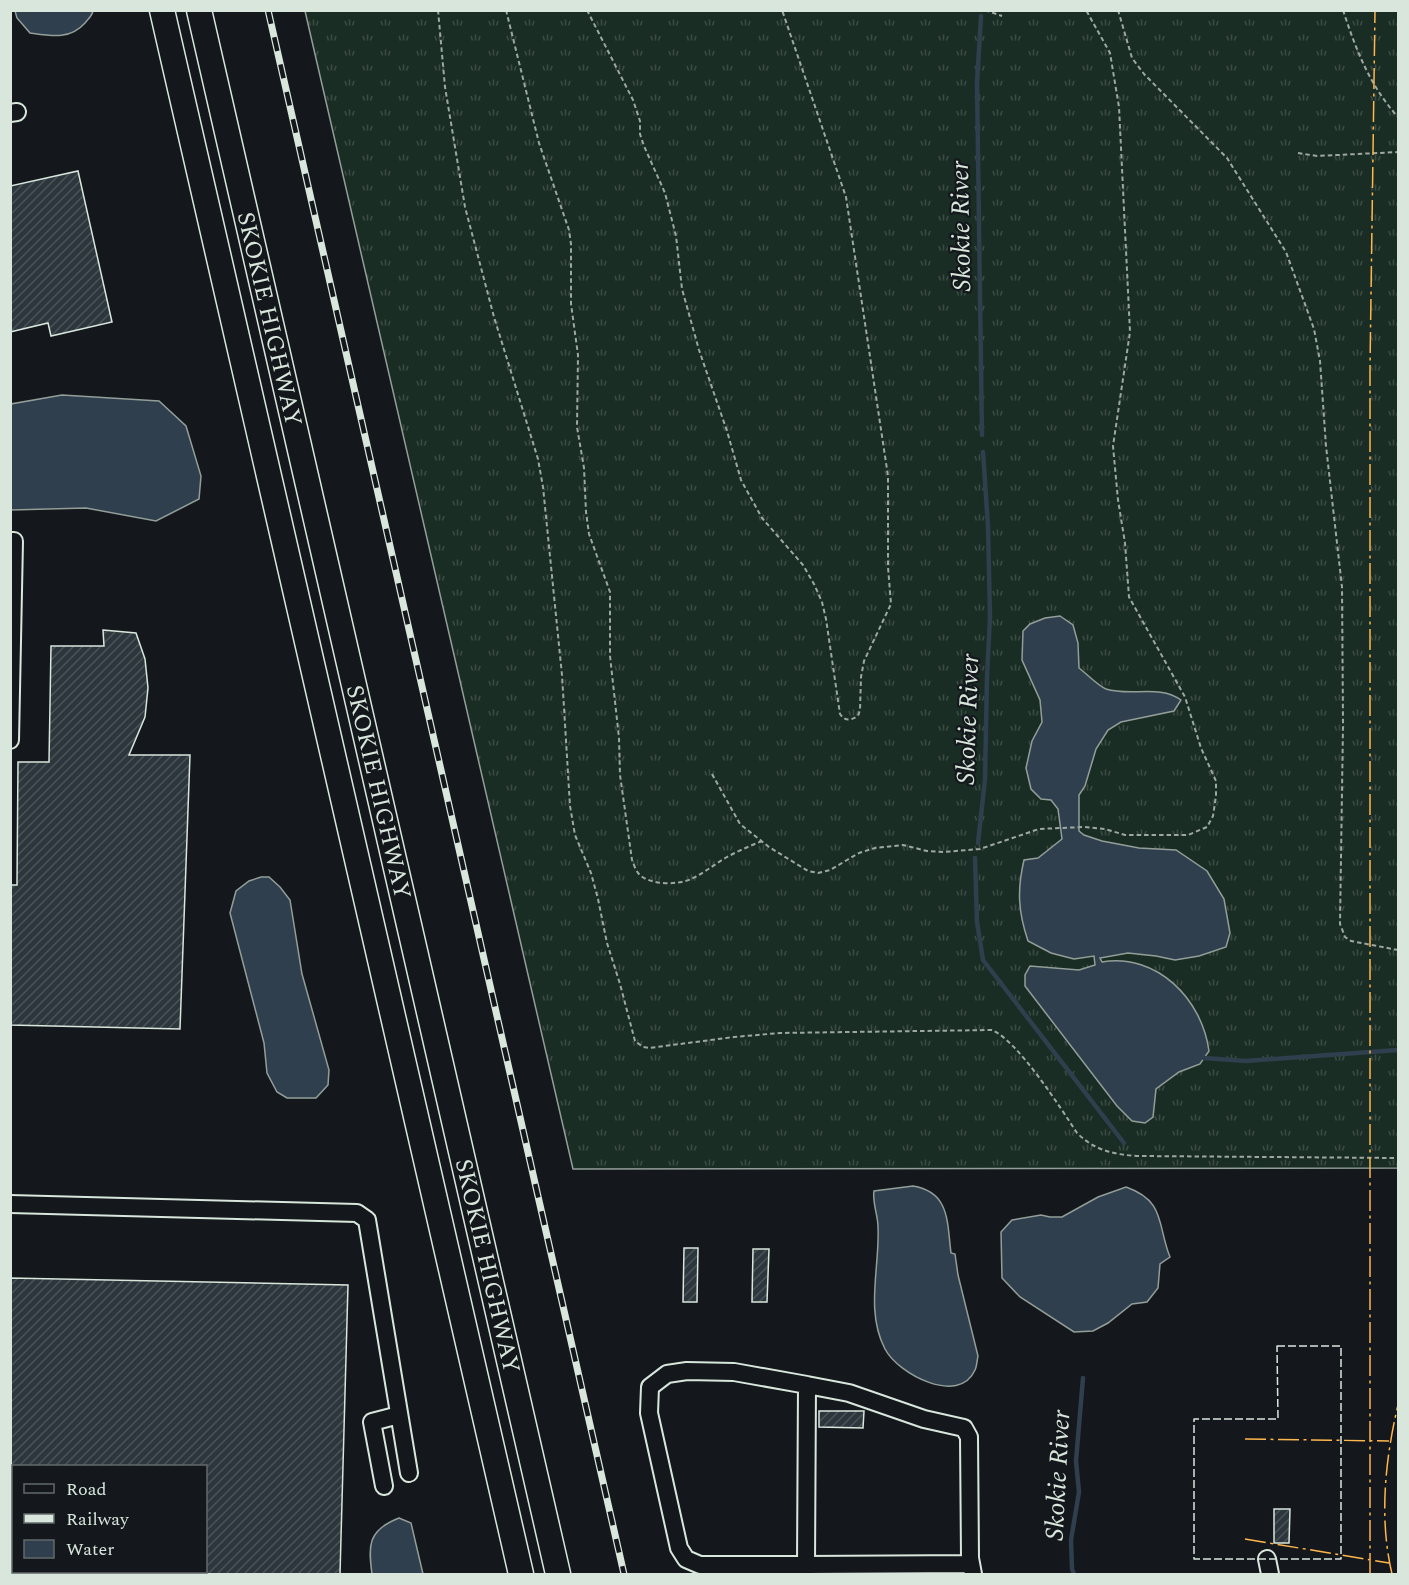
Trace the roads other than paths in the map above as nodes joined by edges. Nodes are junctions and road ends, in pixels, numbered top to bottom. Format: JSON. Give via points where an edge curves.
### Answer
{"nodes":[{"id":1,"x":162,"y":10,"type":"edge"},
{"id":2,"x":199,"y":10,"type":"edge"},
{"id":3,"x":10,"y":541,"type":"edge"},
{"id":4,"x":10,"y":740,"type":"edge"},
{"id":5,"x":10,"y":1204,"type":"edge"},
{"id":6,"x":807,"y":1384,"type":"junction"},
{"id":7,"x":399,"y":1415,"type":"junction"},
{"id":8,"x":409,"y":1473,"type":"dead end"},
{"id":9,"x":384,"y":1486,"type":"dead end"},
{"id":10,"x":806,"y":1565,"type":"junction"},
{"id":11,"x":972,"y":1569,"type":"edge"},
{"id":12,"x":521,"y":1575,"type":"edge"},
{"id":13,"x":558,"y":1575,"type":"edge"}],
"edges":[{"from":1,"to":12,"type":"highway","name":"SKOKIE HIGHWAY"},
{"from":2,"to":13,"type":"highway","name":"SKOKIE HIGHWAY"},
{"from":3,"to":4,"type":"lane","via":[[14,541]]},
{"from":5,"to":7,"type":"lane","via":[[357,1213],[367,1220]]},
{"from":6,"to":10,"type":"lane"},
{"from":6,"to":10,"type":"lane","via":[[734,1372],[687,1371],[657,1380],[649,1397],[649,1413],[679,1548],[686,1559],[717,1566]]},
{"from":6,"to":11,"type":"lane","via":[[964,1428],[969,1437]]},
{"from":7,"to":8,"type":"lane"},
{"from":7,"to":9,"type":"lane","via":[[372,1422]]},
{"from":10,"to":11,"type":"lane"}]}
